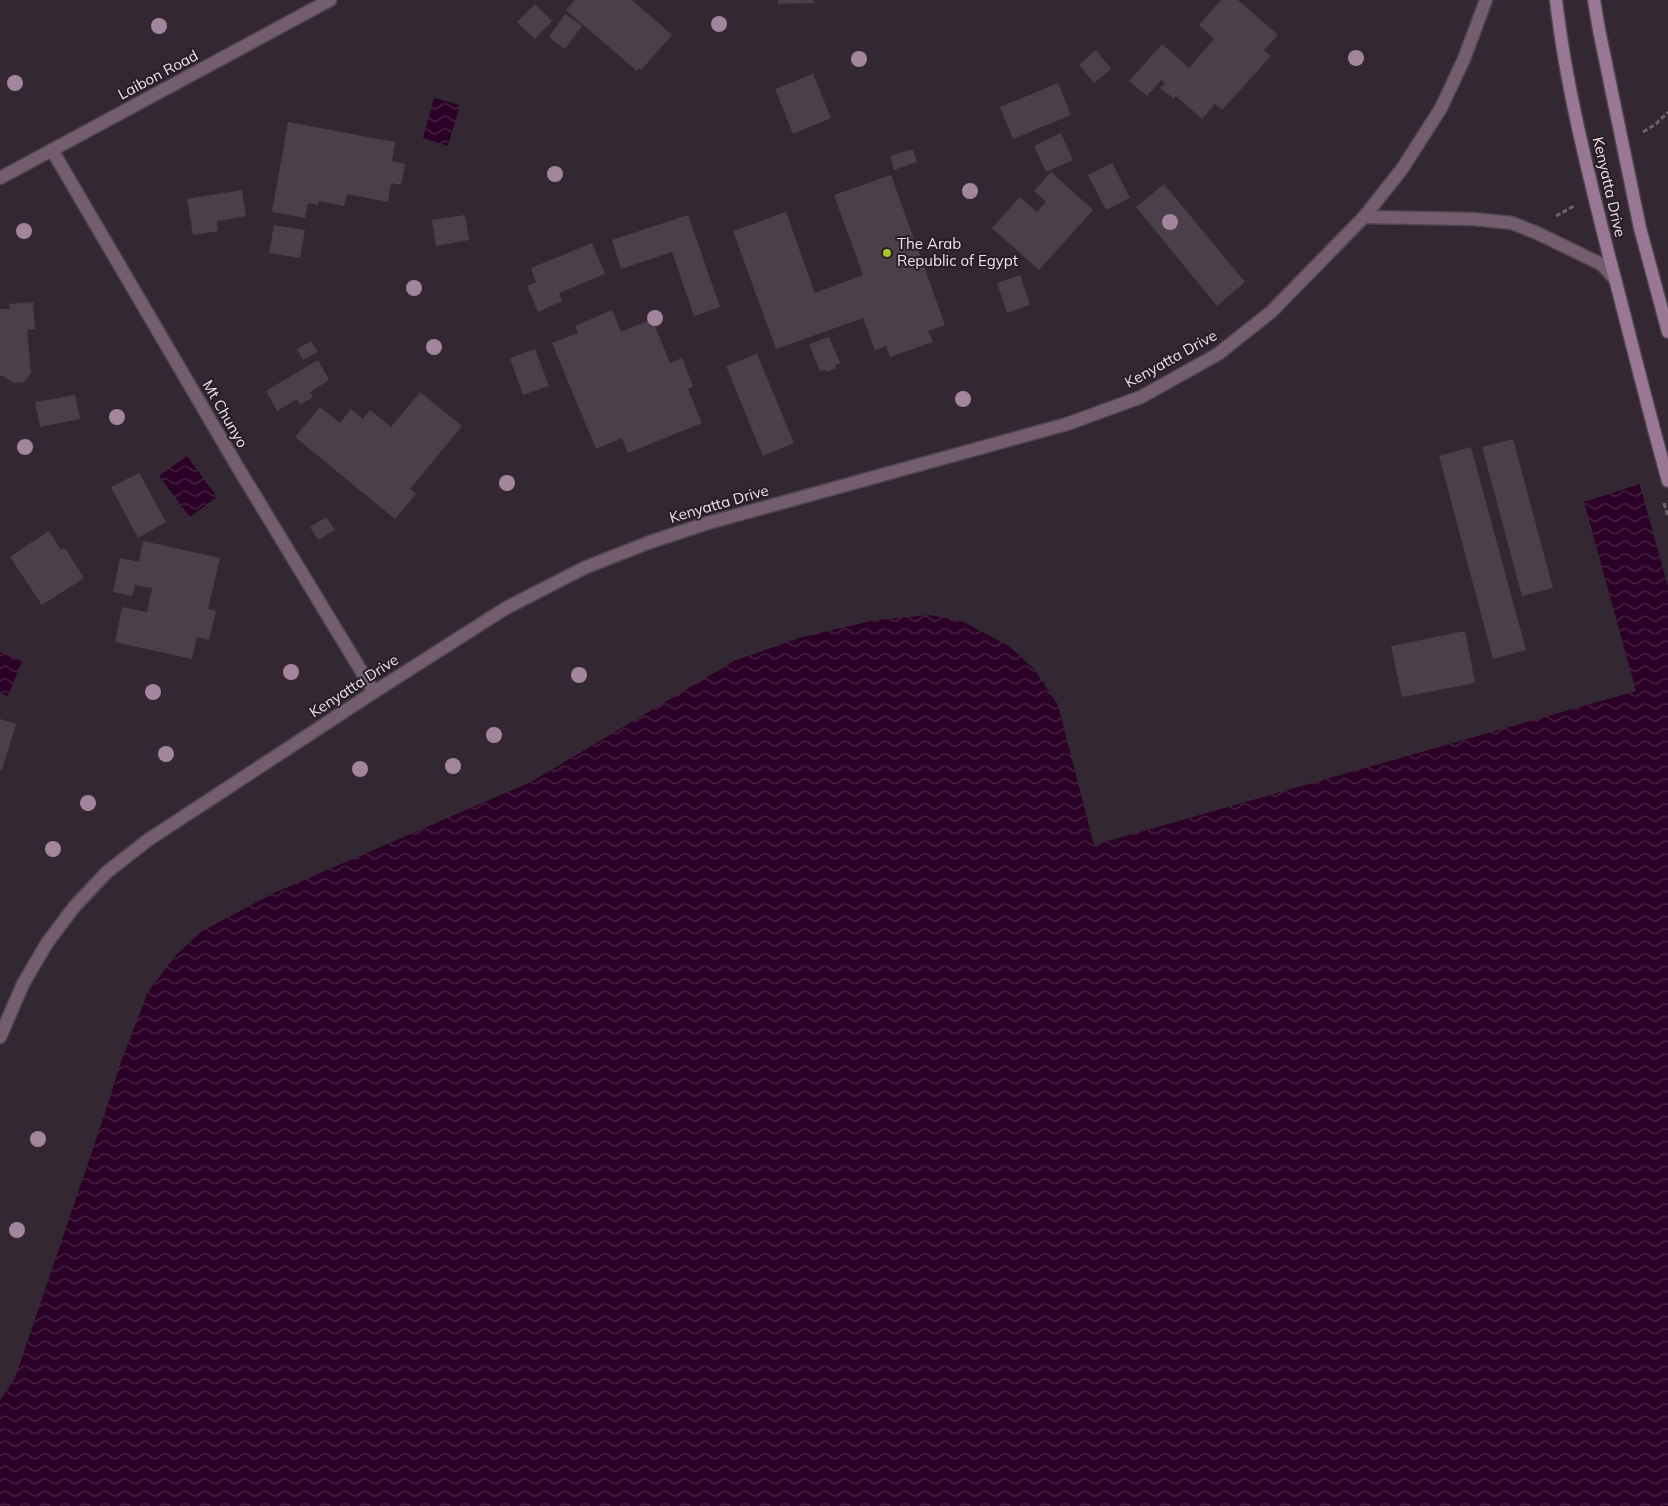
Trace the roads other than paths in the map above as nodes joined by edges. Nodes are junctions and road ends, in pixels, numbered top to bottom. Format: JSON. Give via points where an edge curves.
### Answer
{"nodes":[{"id":1,"x":330,"y":0,"type":"edge"},
{"id":2,"x":1486,"y":0,"type":"edge"},
{"id":3,"x":1556,"y":0,"type":"edge"},
{"id":4,"x":1594,"y":0,"type":"edge"},
{"id":5,"x":52,"y":150,"type":"junction"},
{"id":6,"x":0,"y":178,"type":"edge"},
{"id":7,"x":1364,"y":217,"type":"junction"},
{"id":8,"x":1615,"y":279,"type":"junction"},
{"id":9,"x":1668,"y":332,"type":"edge"},
{"id":10,"x":1668,"y":481,"type":"edge"},
{"id":11,"x":374,"y":692,"type":"junction"},
{"id":12,"x":0,"y":1037,"type":"edge"}],
"edges":[{"from":1,"to":5,"type":"street","name":"Laibon Road"},
{"from":2,"to":7,"type":"street","name":"Kenyatta Drive","via":[[1441,108],[1407,161]]},
{"from":3,"to":8,"type":"main road","name":"Kenyatta Drive","via":[[1560,39],[1591,188]]},
{"from":4,"to":9,"type":"main road","name":"Kenyatta Drive","via":[[1640,228]]},
{"from":5,"to":6,"type":"street","name":"Laibon Road"},
{"from":5,"to":11,"type":"street","name":"Mt Chunyo"},
{"from":7,"to":8,"type":"street","via":[[1512,223],[1601,264]]},
{"from":7,"to":11,"type":"street","name":"Kenyatta Drive","via":[[1271,312],[1218,354],[1140,397],[1067,424],[650,542],[584,568],[506,608]]},
{"from":8,"to":10,"type":"main road","name":"Kenyatta Drive"},
{"from":11,"to":12,"type":"street","name":"Kenyatta Drive","via":[[148,840],[106,872],[47,943],[23,984]]}]}
